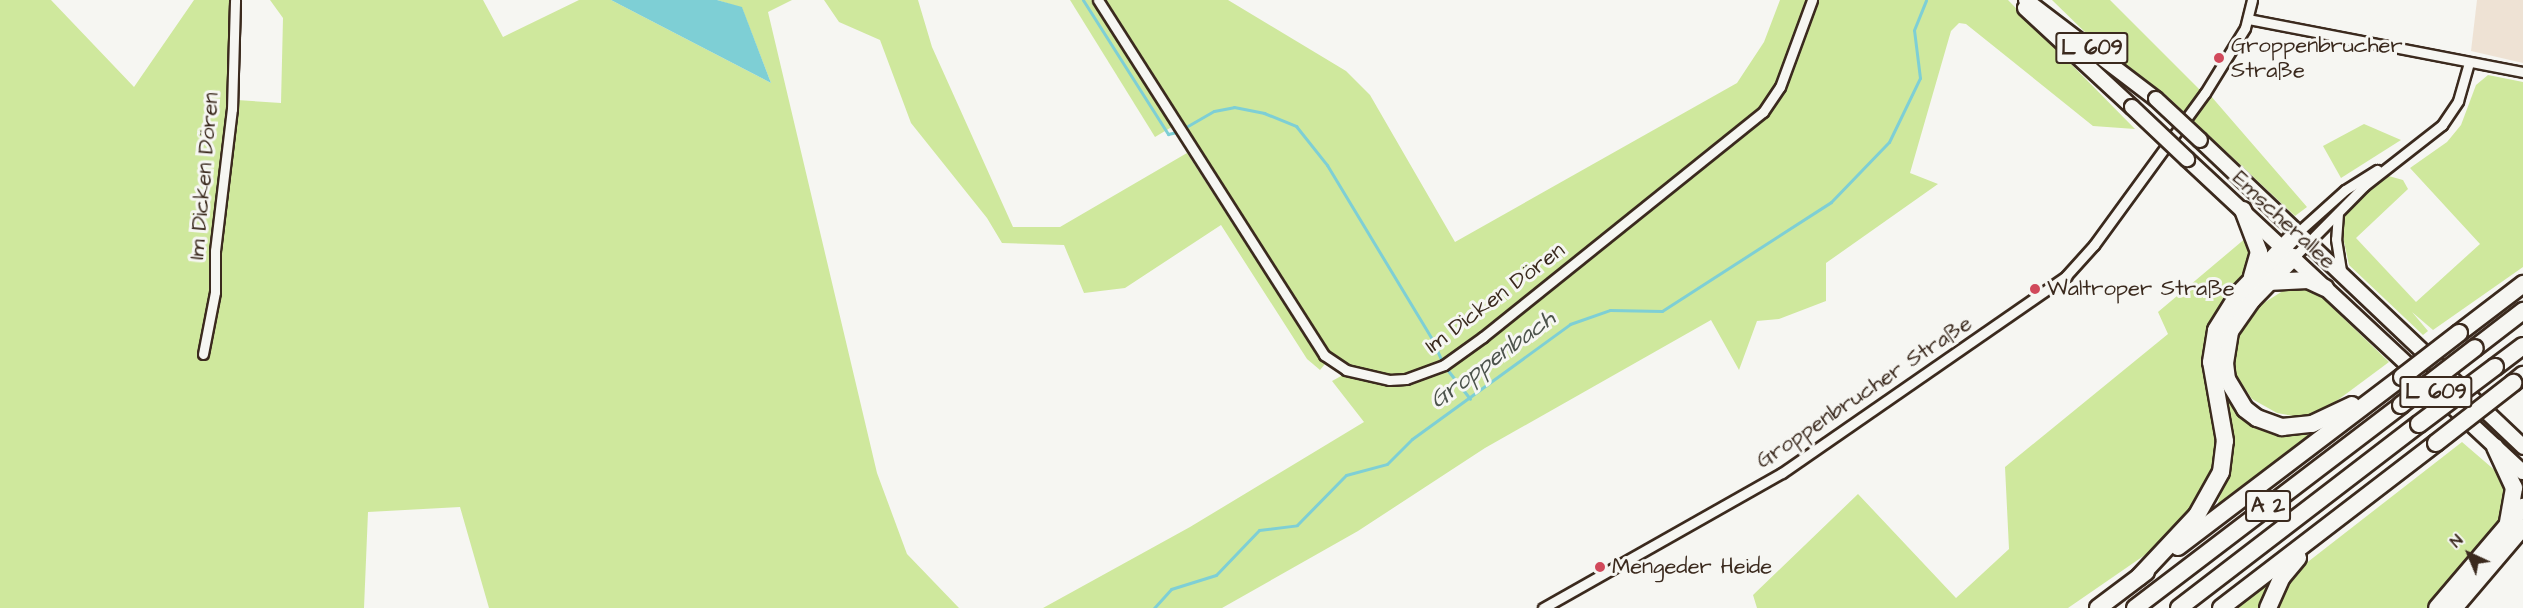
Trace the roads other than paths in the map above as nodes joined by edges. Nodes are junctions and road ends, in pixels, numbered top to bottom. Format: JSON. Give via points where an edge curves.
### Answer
{"nodes":[{"id":1,"x":235,"y":0,"type":"edge"},
{"id":2,"x":1098,"y":0,"type":"edge"},
{"id":3,"x":1812,"y":0,"type":"edge"},
{"id":4,"x":2017,"y":0,"type":"edge"},
{"id":5,"x":2026,"y":0,"type":"edge"},
{"id":6,"x":2252,"y":0,"type":"edge"},
{"id":7,"x":2248,"y":19,"type":"junction"},
{"id":8,"x":2469,"y":63,"type":"junction"},
{"id":9,"x":2523,"y":72,"type":"edge"},
{"id":10,"x":2390,"y":164,"type":"junction"},
{"id":11,"x":2243,"y":210,"type":"junction"},
{"id":12,"x":2338,"y":213,"type":"junction"},
{"id":13,"x":2302,"y":239,"type":"junction"},
{"id":14,"x":2289,"y":251,"type":"junction"},
{"id":15,"x":2343,"y":278,"type":"junction"},
{"id":16,"x":2251,"y":281,"type":"junction"},
{"id":17,"x":2268,"y":282,"type":"junction"},
{"id":18,"x":2523,"y":284,"type":"edge"},
{"id":19,"x":2325,"y":288,"type":"junction"},
{"id":20,"x":2523,"y":311,"type":"edge"},
{"id":21,"x":2523,"y":346,"type":"edge"},
{"id":22,"x":203,"y":354,"type":"dead end"},
{"id":23,"x":2518,"y":379,"type":"edge"},
{"id":24,"x":2385,"y":388,"type":"junction"},
{"id":25,"x":2495,"y":447,"type":"junction"},
{"id":26,"x":2523,"y":447,"type":"edge"},
{"id":27,"x":2523,"y":472,"type":"edge"},
{"id":28,"x":2523,"y":507,"type":"edge"},
{"id":29,"x":2515,"y":527,"type":"edge"},
{"id":30,"x":2317,"y":534,"type":"junction"},
{"id":31,"x":2139,"y":577,"type":"junction"},
{"id":32,"x":1543,"y":608,"type":"edge"},
{"id":33,"x":2098,"y":608,"type":"edge"},
{"id":34,"x":2135,"y":608,"type":"edge"},
{"id":35,"x":2179,"y":608,"type":"edge"},
{"id":36,"x":2221,"y":608,"type":"edge"},
{"id":37,"x":2268,"y":608,"type":"edge"},
{"id":38,"x":2438,"y":608,"type":"edge"},
{"id":39,"x":2454,"y":608,"type":"edge"}],
"edges":[{"from":1,"to":22,"type":"street","name":"Im Dicken Dören","via":[[232,109],[214,251],[215,292]]},
{"from":2,"to":3,"type":"street","name":"Im Dicken Dören","via":[[1324,355],[1346,370],[1389,380],[1426,373],[1483,337],[1763,112],[1780,87]]},
{"from":4,"to":11,"type":"main road","name":"Emscherallee","number":"L 609","bridge":true},
{"from":5,"to":13,"type":"main road","name":"Emscherallee","number":"L 609","bridge":true,"via":[[2156,99]]},
{"from":6,"to":7,"type":"street","name":"Groppenbrucher Straße"},
{"from":7,"to":8,"type":"street"},
{"from":7,"to":32,"type":"street","name":"Groppenbrucher Straße","via":[[2225,62],[2161,156],[2066,276],[1782,473]]},
{"from":8,"to":9,"type":"street"},
{"from":8,"to":10,"type":"street","via":[[2458,101],[2442,125]]},
{"from":10,"to":12,"type":"street"},
{"from":10,"to":13,"type":"street","via":[[2359,179]]},
{"from":11,"to":14,"type":"main road","name":"Emscherallee","number":"L 609"},
{"from":11,"to":16,"type":"highway","via":[[2259,252]]},
{"from":12,"to":13,"type":"street"},
{"from":12,"to":15,"type":"street","via":[[2336,238]]},
{"from":13,"to":14,"type":"highway"},
{"from":13,"to":15,"type":"main road","name":"Emscherallee","number":"L 609"},
{"from":14,"to":16,"type":"highway"},
{"from":14,"to":17,"type":"highway"},
{"from":14,"to":19,"type":"main road","name":"Emscherallee","number":"L 609"},
{"from":15,"to":26,"type":"main road","name":"Emscherallee","number":"L 609"},
{"from":16,"to":31,"type":"highway","via":[[2224,313],[2212,345],[2213,382],[2225,441],[2217,482],[2197,515]]},
{"from":17,"to":19,"type":"highway","via":[[2308,280]]},
{"from":17,"to":24,"type":"highway","via":[[2240,315],[2226,347],[2227,379],[2245,409],[2270,424],[2295,427],[2328,418]]},
{"from":18,"to":24,"type":"highway","bridge":true},
{"from":19,"to":25,"type":"main road","name":"Emscherallee","number":"L 609"},
{"from":20,"to":34,"type":"highway","number":"A 2","bridge":true},
{"from":21,"to":35,"type":"highway","number":"A 2","bridge":true},
{"from":23,"to":30,"type":"highway","bridge":true},
{"from":24,"to":31,"type":"highway"},
{"from":25,"to":27,"type":"main road","name":"Emscherallee","number":"L 609"},
{"from":25,"to":29,"type":"highway","via":[[2514,488]]},
{"from":28,"to":29,"type":"highway"},
{"from":29,"to":38,"type":"highway"},
{"from":29,"to":39,"type":"highway"},
{"from":30,"to":36,"type":"highway"},
{"from":30,"to":37,"type":"highway","via":[[2282,577]]},
{"from":31,"to":33,"type":"highway"}]}
